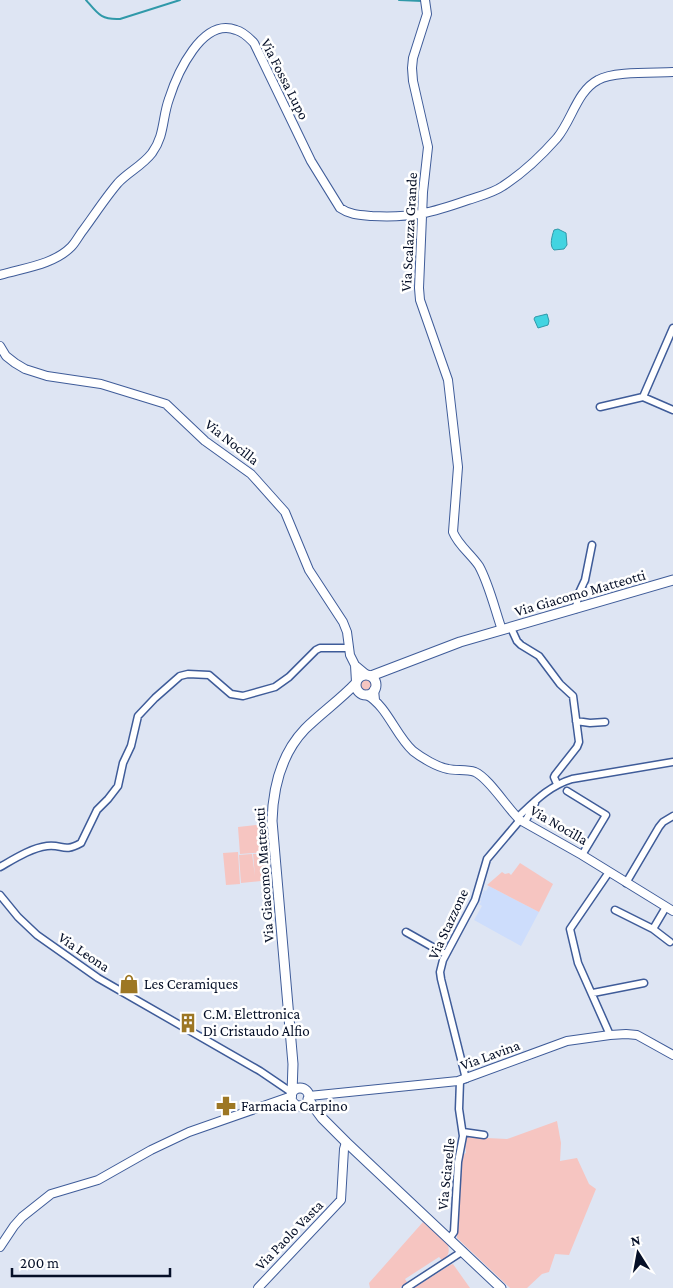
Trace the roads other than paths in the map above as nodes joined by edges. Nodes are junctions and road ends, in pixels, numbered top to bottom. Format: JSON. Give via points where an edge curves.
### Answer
{"nodes":[{"id":1,"x":425,"y":0,"type":"edge"},
{"id":2,"x":673,"y":72,"type":"edge"},
{"id":3,"x":422,"y":215,"type":"junction"},
{"id":4,"x":0,"y":275,"type":"edge"},
{"id":5,"x":673,"y":328,"type":"edge"},
{"id":6,"x":0,"y":347,"type":"edge"},
{"id":7,"x":643,"y":398,"type":"junction"},
{"id":8,"x":600,"y":407,"type":"dead end"},
{"id":9,"x":673,"y":410,"type":"edge"},
{"id":10,"x":592,"y":545,"type":"dead end"},
{"id":11,"x":673,"y":580,"type":"edge"},
{"id":12,"x":576,"y":609,"type":"junction"},
{"id":13,"x":506,"y":629,"type":"junction"},
{"id":14,"x":349,"y":648,"type":"junction"},
{"id":15,"x":409,"y":662,"type":"junction"},
{"id":16,"x":355,"y":665,"type":"junction"},
{"id":17,"x":369,"y":676,"type":"junction"},
{"id":18,"x":356,"y":682,"type":"junction"},
{"id":19,"x":370,"y":692,"type":"junction"},
{"id":20,"x":334,"y":705,"type":"junction"},
{"id":21,"x":576,"y":721,"type":"junction"},
{"id":22,"x":605,"y":722,"type":"dead end"},
{"id":23,"x":673,"y":762,"type":"edge"},
{"id":24,"x":557,"y":784,"type":"junction"},
{"id":25,"x":567,"y":791,"type":"dead end"},
{"id":26,"x":673,"y":816,"type":"edge"},
{"id":27,"x":521,"y":820,"type":"junction"},
{"id":28,"x":582,"y":855,"type":"junction"},
{"id":29,"x":0,"y":867,"type":"edge"},
{"id":30,"x":609,"y":872,"type":"junction"},
{"id":31,"x":626,"y":882,"type":"junction"},
{"id":32,"x":0,"y":895,"type":"edge"},
{"id":33,"x":670,"y":909,"type":"edge"},
{"id":34,"x":615,"y":910,"type":"dead end"},
{"id":35,"x":653,"y":930,"type":"junction"},
{"id":36,"x":406,"y":932,"type":"dead end"},
{"id":37,"x":670,"y":942,"type":"dead end"},
{"id":38,"x":446,"y":954,"type":"junction"},
{"id":39,"x":644,"y":983,"type":"dead end"},
{"id":40,"x":593,"y":993,"type":"junction"},
{"id":41,"x":610,"y":1035,"type":"junction"},
{"id":42,"x":673,"y":1055,"type":"edge"},
{"id":43,"x":293,"y":1064,"type":"junction"},
{"id":44,"x":463,"y":1080,"type":"junction"},
{"id":45,"x":307,"y":1095,"type":"junction"},
{"id":46,"x":294,"y":1098,"type":"junction"},
{"id":47,"x":322,"y":1118,"type":"junction"},
{"id":48,"x":463,"y":1132,"type":"junction"},
{"id":49,"x":484,"y":1135,"type":"dead end"},
{"id":50,"x":346,"y":1142,"type":"junction"},
{"id":51,"x":449,"y":1240,"type":"junction"},
{"id":52,"x":0,"y":1247,"type":"edge"},
{"id":53,"x":462,"y":1251,"type":"junction"},
{"id":54,"x":258,"y":1288,"type":"edge"},
{"id":55,"x":406,"y":1288,"type":"edge"},
{"id":56,"x":501,"y":1288,"type":"edge"}],
"edges":[{"from":1,"to":3,"type":"street","name":"Via Scalazza Grande","via":[[427,14],[412,68],[428,147]]},
{"from":2,"to":3,"type":"street","name":"Via Fossa Lupo","via":[[613,75],[598,80],[585,90],[557,138],[516,177],[495,190]]},
{"from":3,"to":4,"type":"street","name":"Via Fossa Lupo","via":[[354,215],[340,208],[311,161],[254,43],[237,30],[219,28],[205,37],[190,54],[168,101],[162,136],[151,155],[120,182],[71,247],[52,259]]},
{"from":3,"to":13,"type":"street","name":"Via Scalazza Grande","via":[[420,300],[448,380],[458,468],[453,532],[481,570]]},
{"from":5,"to":7,"type":"street"},
{"from":6,"to":14,"type":"street","name":"Via Nocilla","via":[[6,356],[25,369],[46,376],[101,384],[166,404],[205,441],[251,474],[284,512],[309,570],[343,622]]},
{"from":7,"to":8,"type":"street"},
{"from":7,"to":9,"type":"street"},
{"from":10,"to":12,"type":"street"},
{"from":11,"to":12,"type":"main road","name":"Via Giacomo Matteotti"},
{"from":12,"to":13,"type":"main road","name":"Via Giacomo Matteotti"},
{"from":13,"to":15,"type":"main road","name":"Via Giacomo Matteotti","via":[[460,642]]},
{"from":13,"to":21,"type":"street","name":"Via Scalazza Grande","via":[[521,645],[539,656],[573,696]]},
{"from":14,"to":16,"type":"street","name":"Via Nocilla"},
{"from":14,"to":29,"type":"street","via":[[320,648],[275,687],[243,696],[232,694],[209,675],[180,676],[138,716],[118,786],[97,810],[81,844],[68,849],[46,846]]},
{"from":15,"to":17,"type":"main road"},
{"from":15,"to":19,"type":"main road"},
{"from":16,"to":17,"type":"street"},
{"from":16,"to":18,"type":"street"},
{"from":17,"to":18,"type":"main road","via":[[359,677]]},
{"from":17,"to":19,"type":"main road","via":[[374,679]]},
{"from":18,"to":19,"type":"main road","via":[[357,689]]},
{"from":18,"to":20,"type":"main road"},
{"from":19,"to":20,"type":"main road"},
{"from":19,"to":27,"type":"street","name":"Via Nocilla","via":[[416,753],[444,768],[478,775]]},
{"from":20,"to":43,"type":"main road","name":"Via Giacomo Matteotti","via":[[304,730],[293,745],[283,763],[273,796],[272,821]]},
{"from":21,"to":22,"type":"street"},
{"from":21,"to":24,"type":"street","name":"Via Scalazza Grande","via":[[579,745],[554,777]]},
{"from":23,"to":24,"type":"street","via":[[572,778]]},
{"from":24,"to":27,"type":"street","name":"Via Stazzone","via":[[538,799]]},
{"from":25,"to":28,"type":"street","via":[[606,815]]},
{"from":26,"to":31,"type":"street","via":[[659,827]]},
{"from":27,"to":28,"type":"street","name":"Via Nocilla"},
{"from":27,"to":38,"type":"street","name":"Via Stazzone","via":[[487,859],[475,900]]},
{"from":28,"to":30,"type":"street","name":"Via Nocilla"},
{"from":30,"to":31,"type":"street","name":"Via Nocilla"},
{"from":30,"to":40,"type":"street","via":[[570,929],[578,962]]},
{"from":31,"to":33,"type":"street","name":"Via Nocilla"},
{"from":32,"to":46,"type":"street","name":"Via Leona","via":[[37,935],[98,978],[260,1071],[288,1090]]},
{"from":33,"to":35,"type":"street"},
{"from":34,"to":35,"type":"street"},
{"from":35,"to":37,"type":"street"},
{"from":36,"to":38,"type":"street"},
{"from":38,"to":44,"type":"street","name":"Via Stazzone","via":[[440,979]]},
{"from":39,"to":40,"type":"street"},
{"from":40,"to":41,"type":"street"},
{"from":41,"to":42,"type":"street","name":"Via Lavina","via":[[637,1035]]},
{"from":41,"to":44,"type":"street","name":"Via Lavina","via":[[567,1041]]},
{"from":43,"to":45,"type":"main road","via":[[296,1079]]},
{"from":43,"to":46,"type":"main road"},
{"from":44,"to":45,"type":"street","name":"Via Lavina"},
{"from":44,"to":48,"type":"street","name":"Via Sciarelle","via":[[459,1109]]},
{"from":45,"to":46,"type":"main road","via":[[305,1104]]},
{"from":45,"to":46,"type":"main road","via":[[298,1088]]},
{"from":45,"to":47,"type":"main road"},
{"from":46,"to":47,"type":"main road"},
{"from":46,"to":52,"type":"street","via":[[188,1132],[98,1180],[51,1194],[22,1217]]},
{"from":47,"to":50,"type":"main road"},
{"from":48,"to":49,"type":"street"},
{"from":48,"to":51,"type":"street","name":"Via Sciarelle","via":[[454,1232]]},
{"from":50,"to":51,"type":"main road"},
{"from":50,"to":54,"type":"street","name":"Via Paolo Vasta","via":[[341,1200]]},
{"from":51,"to":53,"type":"main road"},
{"from":53,"to":55,"type":"street"},
{"from":53,"to":56,"type":"main road"}]}
